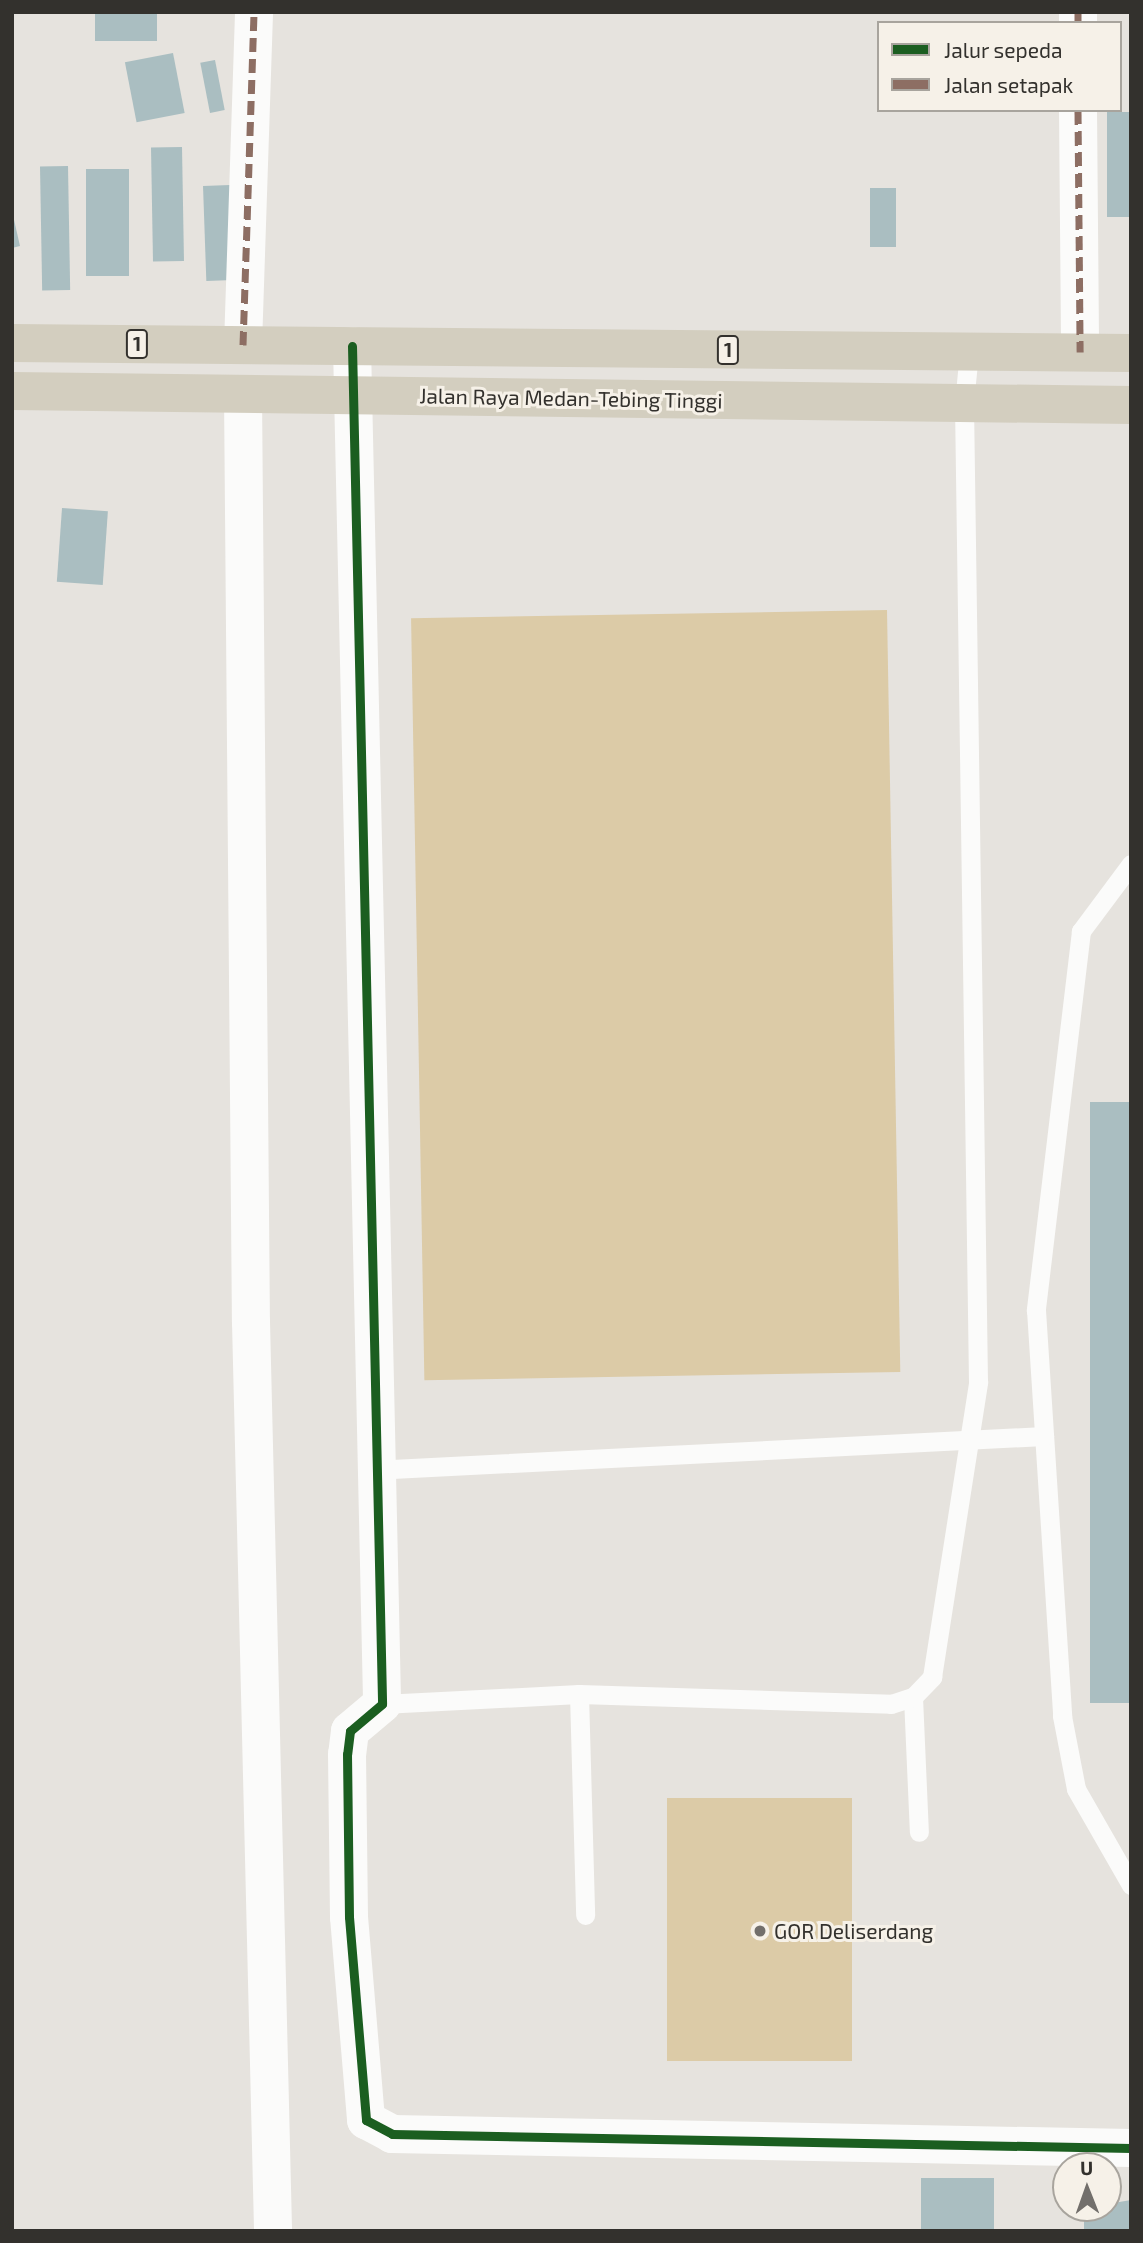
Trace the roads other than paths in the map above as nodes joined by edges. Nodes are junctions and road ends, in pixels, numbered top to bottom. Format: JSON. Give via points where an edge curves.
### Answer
{"nodes":[{"id":1,"x":254,"y":12,"type":"edge"},
{"id":2,"x":1078,"y":112,"type":"edge"},
{"id":3,"x":12,"y":343,"type":"edge"},
{"id":4,"x":253,"y":345,"type":"junction"},
{"id":5,"x":339,"y":346,"type":"junction"},
{"id":6,"x":969,"y":352,"type":"junction"},
{"id":7,"x":1080,"y":352,"type":"junction"},
{"id":8,"x":1131,"y":353,"type":"edge"},
{"id":9,"x":12,"y":391,"type":"edge"},
{"id":10,"x":253,"y":394,"type":"junction"},
{"id":11,"x":340,"y":395,"type":"junction"},
{"id":12,"x":964,"y":403,"type":"junction"},
{"id":13,"x":1131,"y":405,"type":"edge"},
{"id":14,"x":1131,"y":864,"type":"edge"},
{"id":15,"x":1045,"y":1436,"type":"junction"},
{"id":16,"x":972,"y":1443,"type":"junction"},
{"id":17,"x":372,"y":1470,"type":"junction"},
{"id":18,"x":579,"y":1694,"type":"junction"},
{"id":19,"x":914,"y":1697,"type":"junction"},
{"id":20,"x":382,"y":1704,"type":"junction"},
{"id":21,"x":919,"y":1832,"type":"dead end"},
{"id":22,"x":1131,"y":1885,"type":"edge"},
{"id":23,"x":585,"y":1915,"type":"dead end"},
{"id":24,"x":1131,"y":2148,"type":"edge"},
{"id":25,"x":273,"y":2231,"type":"edge"}],
"edges":[{"from":1,"to":4,"type":"street"},
{"from":2,"to":7,"type":"street"},
{"from":3,"to":4,"type":"highway","number":"1"},
{"from":4,"to":5,"type":"highway","number":"1"},
{"from":5,"to":6,"type":"highway","number":"1"},
{"from":5,"to":11,"type":"street"},
{"from":6,"to":7,"type":"highway","number":"1"},
{"from":6,"to":12,"type":"lane"},
{"from":7,"to":8,"type":"highway","number":"1"},
{"from":9,"to":10,"type":"highway","name":"Jalan Raya Medan-Tebing Tinggi"},
{"from":10,"to":11,"type":"highway","name":"Jalan Raya Medan-Tebing Tinggi"},
{"from":10,"to":25,"type":"street","via":[[251,1322]]},
{"from":11,"to":12,"type":"highway","name":"Jalan Raya Medan-Tebing Tinggi"},
{"from":11,"to":17,"type":"street"},
{"from":12,"to":13,"type":"highway","name":"Jalan Raya Medan-Tebing Tinggi"},
{"from":12,"to":16,"type":"lane","via":[[978,1308]]},
{"from":14,"to":15,"type":"lane","via":[[1081,931],[1039,1250]]},
{"from":15,"to":16,"type":"lane"},
{"from":15,"to":22,"type":"lane","via":[[1064,1728],[1076,1789]]},
{"from":16,"to":17,"type":"lane"},
{"from":16,"to":19,"type":"lane","via":[[932,1677]]},
{"from":17,"to":20,"type":"street"},
{"from":18,"to":19,"type":"lane","via":[[891,1704]]},
{"from":18,"to":20,"type":"lane"},
{"from":18,"to":23,"type":"lane"},
{"from":19,"to":21,"type":"lane"},
{"from":20,"to":24,"type":"street","via":[[351,1731],[347,1754],[362,2104],[377,2130]]}]}
